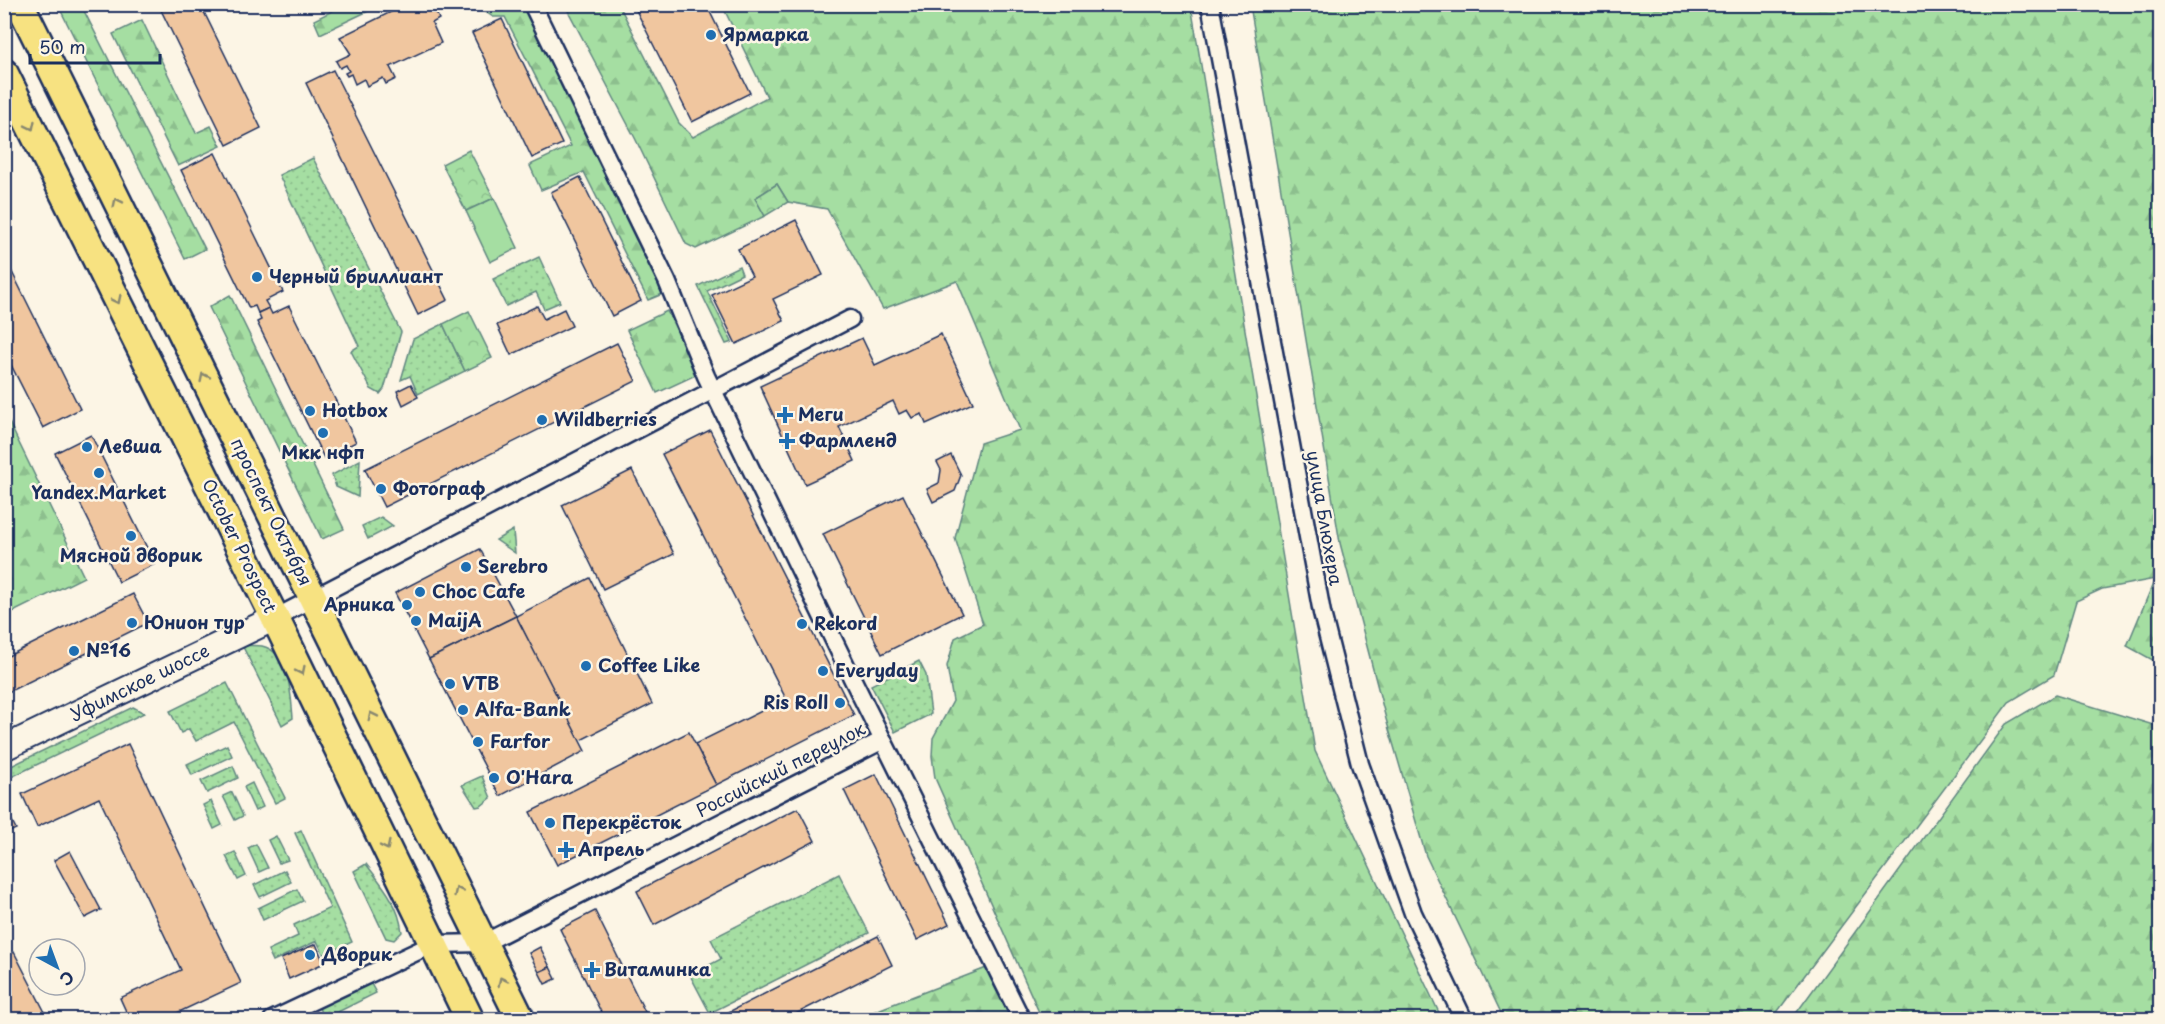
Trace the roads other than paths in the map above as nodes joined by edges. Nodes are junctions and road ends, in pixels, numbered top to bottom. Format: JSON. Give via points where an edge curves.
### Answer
{"nodes":[{"id":1,"x":20,"y":4,"type":"edge"},
{"id":2,"x":532,"y":4,"type":"edge"},
{"id":3,"x":1210,"y":4,"type":"edge"},
{"id":4,"x":4,"y":73,"type":"edge"},
{"id":5,"x":849,"y":319,"type":"dead end"},
{"id":6,"x":713,"y":390,"type":"junction"},
{"id":7,"x":223,"y":414,"type":"junction"},
{"id":8,"x":184,"y":434,"type":"junction"},
{"id":9,"x":314,"y":598,"type":"junction"},
{"id":10,"x":275,"y":618,"type":"junction"},
{"id":11,"x":883,"y":740,"type":"junction"},
{"id":12,"x":4,"y":748,"type":"edge"},
{"id":13,"x":484,"y":943,"type":"junction"},
{"id":14,"x":433,"y":944,"type":"junction"},
{"id":15,"x":272,"y":1020,"type":"edge"},
{"id":16,"x":470,"y":1020,"type":"edge"},
{"id":17,"x":521,"y":1020,"type":"edge"},
{"id":18,"x":1022,"y":1020,"type":"edge"},
{"id":19,"x":1464,"y":1020,"type":"edge"}],
"edges":[{"from":7,"to":1,"type":"main road","name":"проспект Октября","one_way":true},
{"from":2,"to":6,"type":"street","via":[[667,281]]},
{"from":3,"to":19,"type":"street","name":"улица Блюхера","via":[[1322,613],[1360,764],[1413,913]]},
{"from":4,"to":8,"type":"main road","name":"October Prospect","one_way":true},
{"from":5,"to":6,"type":"street"},
{"from":6,"to":9,"type":"street"},
{"from":6,"to":11,"type":"street"},
{"from":7,"to":8,"type":"main road"},
{"from":7,"to":9,"type":"main road","name":"проспект Октября"},
{"from":8,"to":10,"type":"main road","name":"October Prospect"},
{"from":9,"to":10,"type":"street"},
{"from":13,"to":9,"type":"main road","name":"проспект Октября","one_way":true},
{"from":10,"to":12,"type":"main road","name":"Уфимское шоссе"},
{"from":10,"to":14,"type":"main road","name":"October Prospect","one_way":true},
{"from":11,"to":13,"type":"street","name":"Российский переулок"},
{"from":11,"to":18,"type":"street"},
{"from":13,"to":14,"type":"street","name":"Российский переулок"},
{"from":17,"to":13,"type":"main road","name":"проспект Октября","one_way":true},
{"from":14,"to":15,"type":"street","name":"Российский переулок"},
{"from":14,"to":16,"type":"main road","name":"October Prospect"}]}
